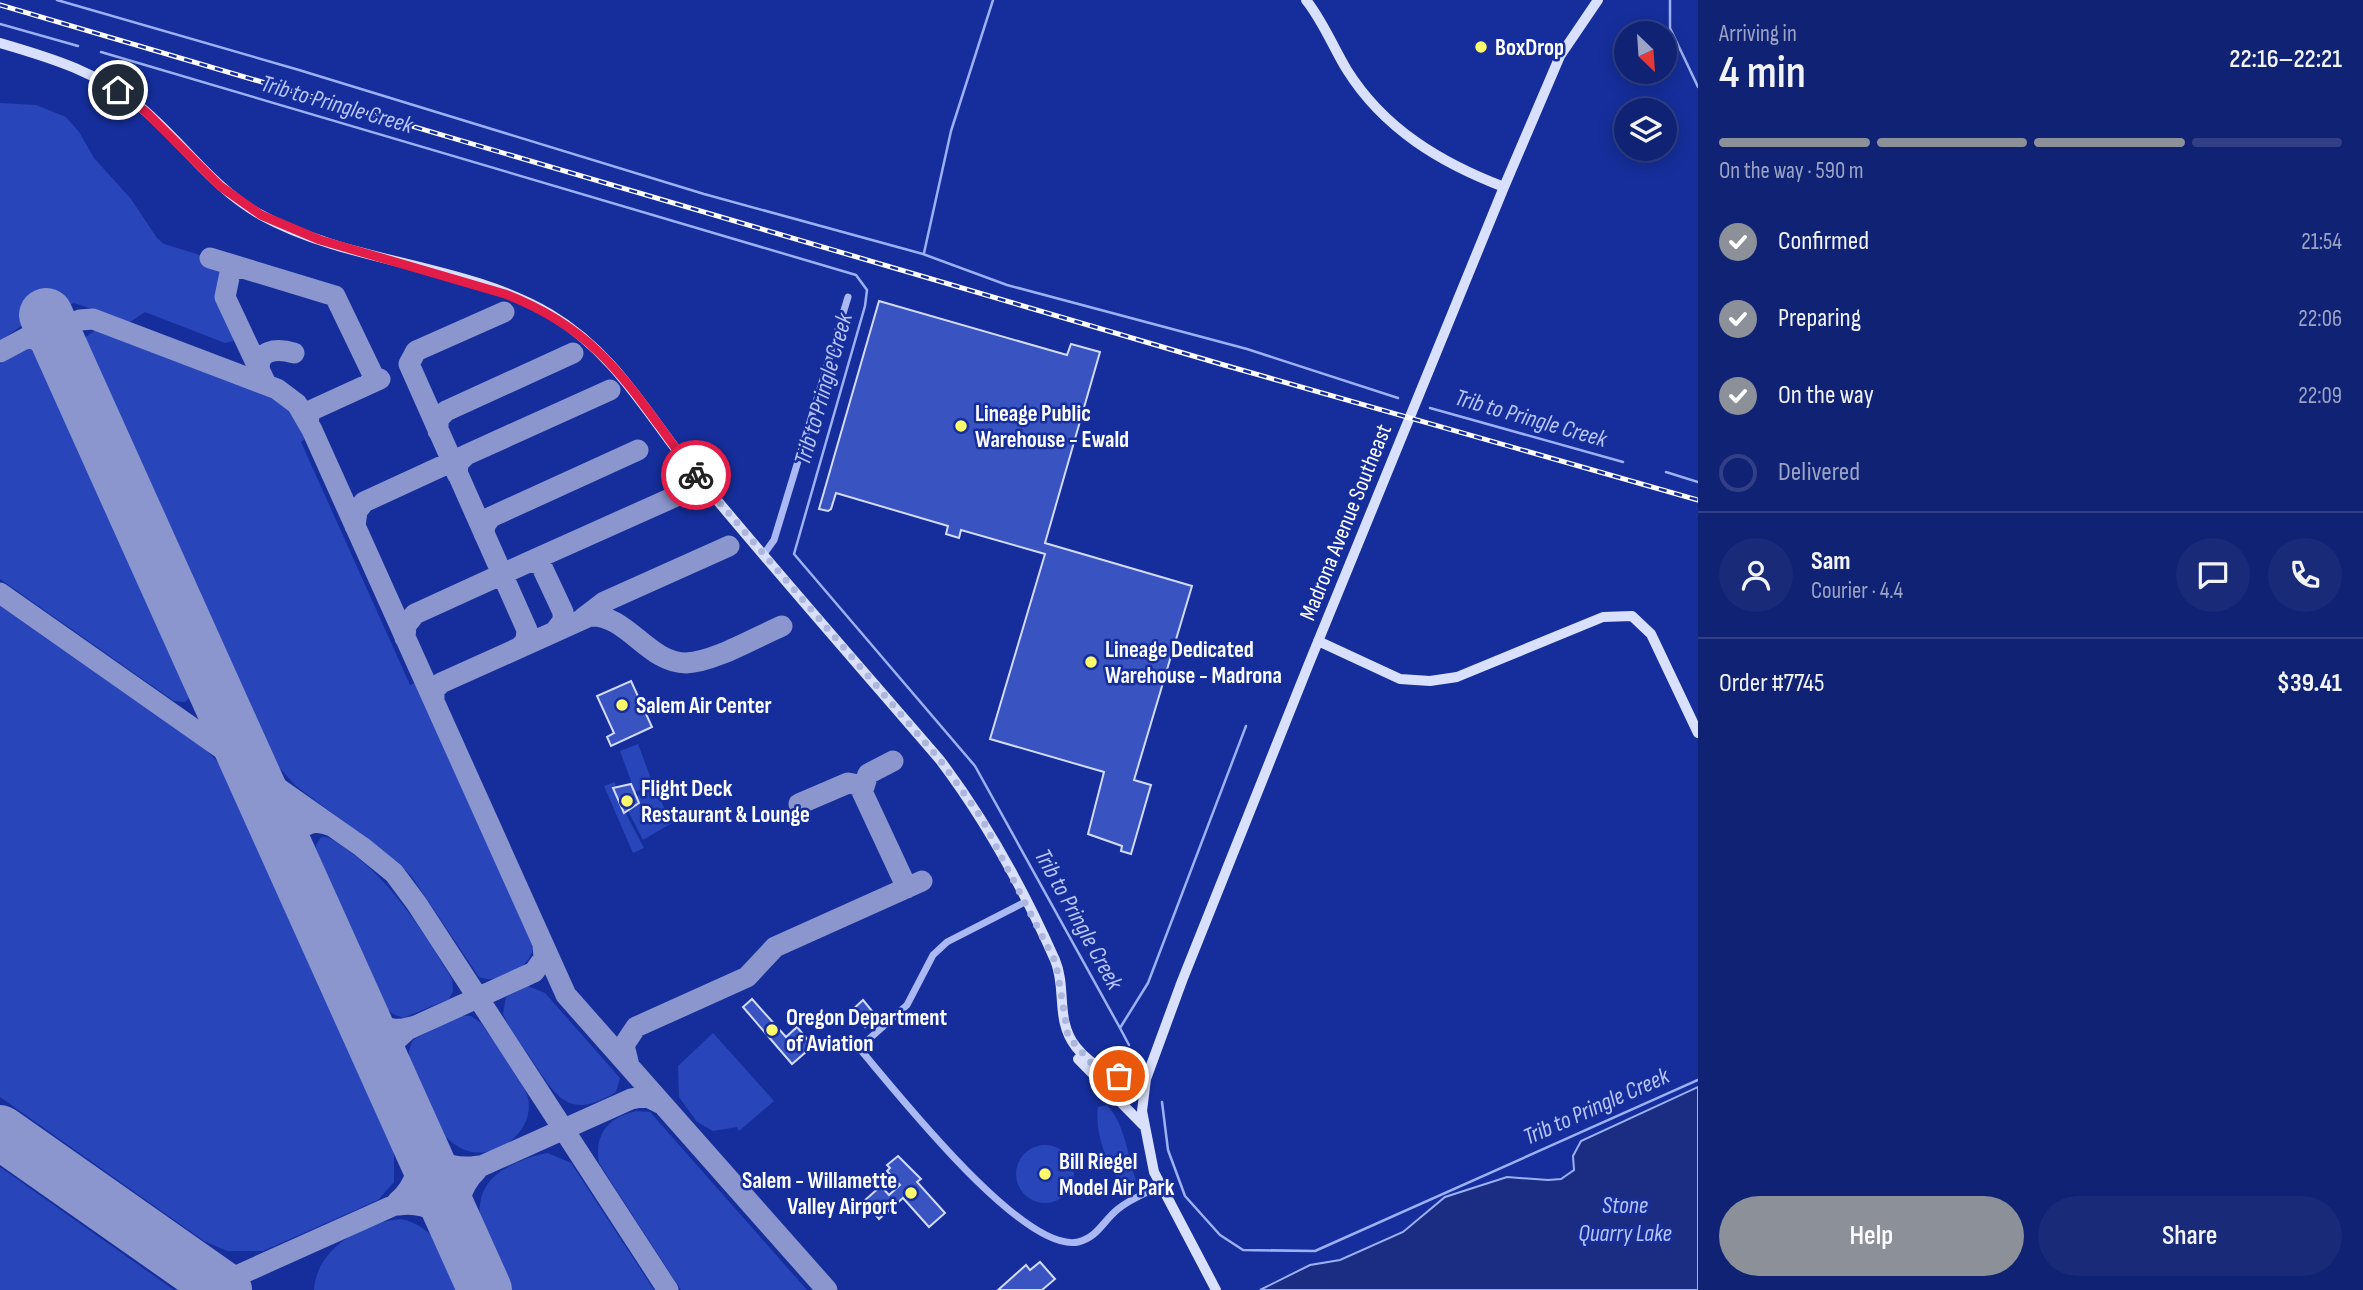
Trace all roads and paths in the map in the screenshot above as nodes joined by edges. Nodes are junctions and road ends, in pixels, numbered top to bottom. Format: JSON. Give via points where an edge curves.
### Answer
{"nodes":[{"id":1,"x":1306,"y":0,"type":"edge"},
{"id":2,"x":1598,"y":0,"type":"edge"},
{"id":3,"x":0,"y":43,"type":"edge"},
{"id":4,"x":1504,"y":187,"type":"junction"},
{"id":5,"x":848,"y":297,"type":"dead end"},
{"id":6,"x":764,"y":554,"type":"junction"},
{"id":7,"x":1318,"y":641,"type":"junction"},
{"id":8,"x":1698,"y":733,"type":"edge"},
{"id":9,"x":1025,"y":902,"type":"junction"},
{"id":10,"x":1074,"y":1045,"type":"junction"},
{"id":11,"x":1146,"y":1079,"type":"junction"},
{"id":12,"x":1143,"y":1125,"type":"junction"},
{"id":13,"x":1160,"y":1186,"type":"junction"},
{"id":14,"x":1216,"y":1290,"type":"edge"}],
"edges":[{"from":1,"to":4,"type":"street","via":[[1347,70],[1387,119],[1432,155]]},
{"from":2,"to":4,"type":"street","name":"Madrona Avenue Southeast","via":[[1560,56]]},
{"from":3,"to":6,"type":"street","via":[[75,67],[118,90],[220,186],[273,221],[320,240],[505,294],[562,322],[618,369],[674,447]]},
{"from":4,"to":7,"type":"street","name":"Madrona Avenue Southeast"},
{"from":5,"to":6,"type":"street","via":[[774,540]]},
{"from":6,"to":9,"type":"street","via":[[969,799]]},
{"from":7,"to":8,"type":"street","via":[[1400,679],[1422,682],[1457,677],[1603,617],[1632,616],[1651,634]]},
{"from":7,"to":11,"type":"street","name":"Madrona Avenue Southeast"},
{"from":9,"to":10,"type":"street","via":[[1056,963],[1064,1024]]},
{"from":9,"to":13,"type":"street","via":[[940,948],[907,1005],[859,1048],[941,1145],[1018,1219],[1044,1236],[1064,1242],[1083,1240],[1101,1229],[1118,1209]]},
{"from":10,"to":11,"type":"street","via":[[1102,1070]]},
{"from":10,"to":12,"type":"street","via":[[1080,1062]]},
{"from":11,"to":12,"type":"street","name":"Madrona Avenue Southeast"},
{"from":12,"to":13,"type":"street","name":"Madrona Avenue Southeast"},
{"from":13,"to":14,"type":"street","name":"Madrona Avenue Southeast"}]}
